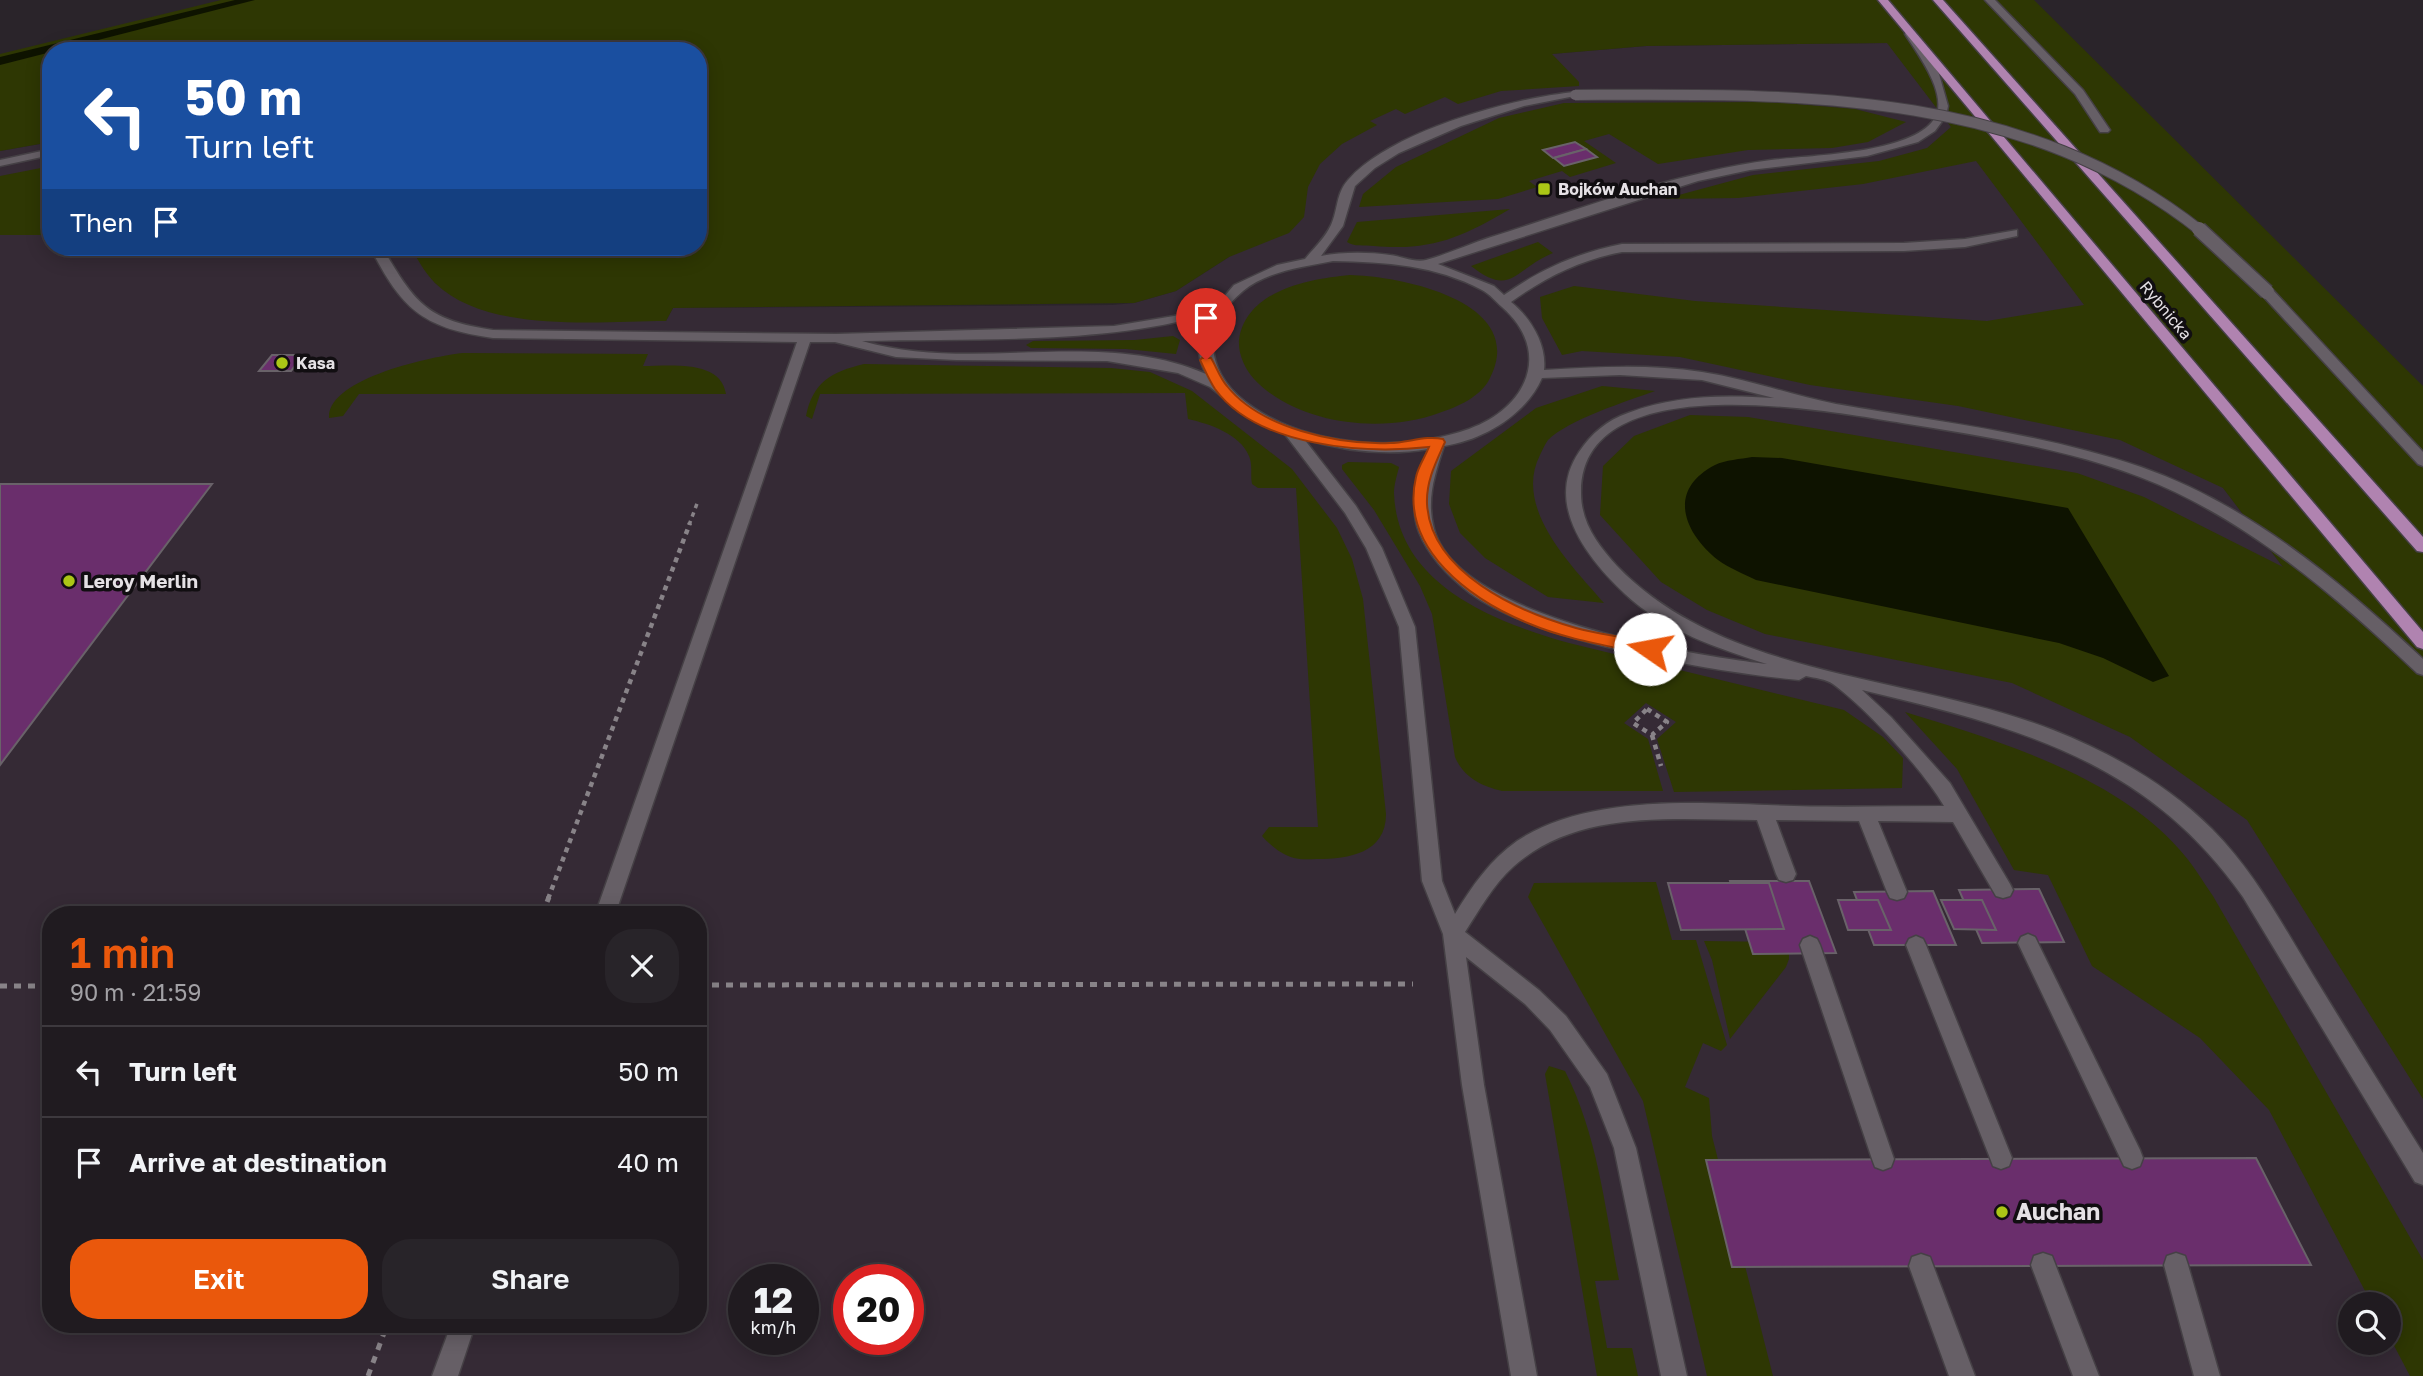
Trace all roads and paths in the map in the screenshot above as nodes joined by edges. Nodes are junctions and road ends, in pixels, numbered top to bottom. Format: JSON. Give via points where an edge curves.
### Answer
{"nodes":[{"id":1,"x":1883,"y":0,"type":"edge"},
{"id":2,"x":1938,"y":0,"type":"edge"},
{"id":3,"x":1990,"y":0,"type":"edge"},
{"id":4,"x":1910,"y":34,"type":"junction"},
{"id":5,"x":2104,"y":130,"type":"dead end"},
{"id":6,"x":42,"y":154,"type":"edge"},
{"id":7,"x":0,"y":163,"type":"edge"},
{"id":8,"x":2013,"y":233,"type":"dead end"},
{"id":9,"x":382,"y":256,"type":"edge"},
{"id":10,"x":1311,"y":260,"type":"junction"},
{"id":11,"x":1427,"y":264,"type":"junction"},
{"id":12,"x":1505,"y":300,"type":"junction"},
{"id":13,"x":1217,"y":308,"type":"junction"},
{"id":14,"x":805,"y":338,"type":"junction"},
{"id":15,"x":836,"y":338,"type":"junction"},
{"id":16,"x":1538,"y":374,"type":"junction"},
{"id":17,"x":1222,"y":388,"type":"junction"},
{"id":18,"x":1810,"y":404,"type":"junction"},
{"id":19,"x":1291,"y":432,"type":"junction"},
{"id":20,"x":1438,"y":442,"type":"junction"},
{"id":21,"x":2423,"y":461,"type":"edge"},
{"id":22,"x":699,"y":500,"type":"dead end"},
{"id":23,"x":2423,"y":547,"type":"edge"},
{"id":24,"x":2423,"y":643,"type":"edge"},
{"id":25,"x":2423,"y":669,"type":"edge"},
{"id":26,"x":1835,"y":677,"type":"junction"},
{"id":27,"x":1652,"y":735,"type":"joint"},
{"id":28,"x":1763,"y":812,"type":"junction"},
{"id":29,"x":1865,"y":813,"type":"junction"},
{"id":30,"x":1960,"y":814,"type":"junction"},
{"id":31,"x":1786,"y":874,"type":"dead end"},
{"id":32,"x":2003,"y":890,"type":"dead end"},
{"id":33,"x":1897,"y":892,"type":"dead end"},
{"id":34,"x":545,"y":906,"type":"edge"},
{"id":35,"x":608,"y":906,"type":"edge"},
{"id":36,"x":1452,"y":934,"type":"junction"},
{"id":37,"x":2028,"y":943,"type":"dead end"},
{"id":38,"x":1916,"y":944,"type":"dead end"},
{"id":39,"x":1810,"y":945,"type":"dead end"},
{"id":40,"x":1460,"y":984,"type":"junction"},
{"id":41,"x":707,"y":985,"type":"edge"},
{"id":42,"x":0,"y":986,"type":"edge"},
{"id":43,"x":42,"y":986,"type":"edge"},
{"id":44,"x":1883,"y":1158,"type":"dead end"},
{"id":45,"x":2001,"y":1158,"type":"dead end"},
{"id":46,"x":2132,"y":1158,"type":"dead end"},
{"id":47,"x":2423,"y":1174,"type":"edge"},
{"id":48,"x":2043,"y":1265,"type":"dead end"},
{"id":49,"x":2176,"y":1265,"type":"dead end"},
{"id":50,"x":1921,"y":1266,"type":"dead end"},
{"id":51,"x":384,"y":1333,"type":"edge"},
{"id":52,"x":460,"y":1333,"type":"edge"},
{"id":53,"x":368,"y":1376,"type":"edge"},
{"id":54,"x":446,"y":1376,"type":"edge"},
{"id":55,"x":1524,"y":1376,"type":"edge"},
{"id":56,"x":1674,"y":1376,"type":"edge"},
{"id":57,"x":1962,"y":1376,"type":"edge"},
{"id":58,"x":2086,"y":1376,"type":"edge"},
{"id":59,"x":2207,"y":1376,"type":"edge"}],
"edges":[{"from":1,"to":4,"type":"main road","name":"Rybnicka"},
{"from":2,"to":23,"type":"main road","name":"Rybnicka"},
{"from":3,"to":5,"type":"lane","via":[[2078,92]]},
{"from":4,"to":11,"type":"lane","via":[[1936,81],[1942,107],[1936,123],[1907,142],[1865,154],[1762,165],[1692,179]]},
{"from":4,"to":24,"type":"main road","name":"Rybnicka"},
{"from":6,"to":7,"type":"lane"},
{"from":8,"to":12,"type":"lane","via":[[1965,243],[1904,247],[1622,248],[1560,264]]},
{"from":9,"to":14,"type":"lane","via":[[415,308],[430,319],[467,331]]},
{"from":10,"to":11,"type":"lane","via":[[1389,257]]},
{"from":10,"to":13,"type":"lane","via":[[1251,281]]},
{"from":10,"to":21,"type":"lane","bridge":true,"via":[[1339,220],[1346,190],[1374,164],[1488,112],[1532,100],[1575,95],[1819,97],[1913,109],[1978,125],[2091,166],[2152,197],[2213,240],[2267,292]]},
{"from":11,"to":12,"type":"lane","via":[[1470,279]]},
{"from":12,"to":16,"type":"lane","via":[[1527,325],[1538,354]]},
{"from":13,"to":15,"type":"lane","via":[[1114,330]]},
{"from":13,"to":17,"type":"lane","via":[[1205,333],[1206,360]]},
{"from":14,"to":15,"type":"lane"},
{"from":14,"to":35,"type":"lane"},
{"from":15,"to":17,"type":"lane","via":[[894,353],[1138,360],[1178,369]]},
{"from":16,"to":18,"type":"lane","via":[[1680,373]]},
{"from":16,"to":20,"type":"lane","via":[[1520,401],[1499,419]]},
{"from":17,"to":19,"type":"lane","via":[[1250,412]]},
{"from":18,"to":25,"type":"lane","via":[[2069,451],[2176,487],[2233,517],[2300,562],[2377,624]]},
{"from":18,"to":26,"type":"lane","via":[[1695,400],[1650,409],[1609,428],[1583,457],[1573,493],[1587,541],[1602,563],[1647,604],[1711,638]]},
{"from":19,"to":20,"type":"lane","via":[[1338,444],[1389,447]]},
{"from":19,"to":36,"type":"lane","via":[[1374,548],[1407,627],[1432,881]]},
{"from":20,"to":26,"type":"lane","via":[[1423,475],[1422,520],[1427,536],[1447,564],[1495,601],[1577,634],[1746,670]]},
{"from":22,"to":34,"type":"path"},
{"from":26,"to":30,"type":"lane","via":[[1885,722]]},
{"from":26,"to":47,"type":"lane","via":[[1973,709],[2066,742],[2137,780],[2185,815],[2238,874]]},
{"from":27,"to":27,"type":"path","via":[[1667,722],[1647,709],[1633,723]]},
{"from":28,"to":29,"type":"lane"},
{"from":28,"to":31,"type":"lane"},
{"from":28,"to":36,"type":"lane","via":[[1624,813],[1587,818],[1552,830],[1518,851],[1489,879]]},
{"from":29,"to":30,"type":"lane"},
{"from":29,"to":33,"type":"lane"},
{"from":30,"to":32,"type":"lane"},
{"from":36,"to":40,"type":"lane"},
{"from":36,"to":56,"type":"lane","via":[[1532,997],[1570,1039],[1599,1081],[1625,1148]]},
{"from":37,"to":46,"type":"lane"},
{"from":38,"to":45,"type":"lane"},
{"from":39,"to":44,"type":"lane"},
{"from":40,"to":41,"type":"path"},
{"from":40,"to":55,"type":"lane"},
{"from":42,"to":43,"type":"path"},
{"from":48,"to":58,"type":"lane"},
{"from":49,"to":59,"type":"lane"},
{"from":50,"to":57,"type":"lane"},
{"from":51,"to":53,"type":"path"},
{"from":52,"to":54,"type":"lane"}]}
